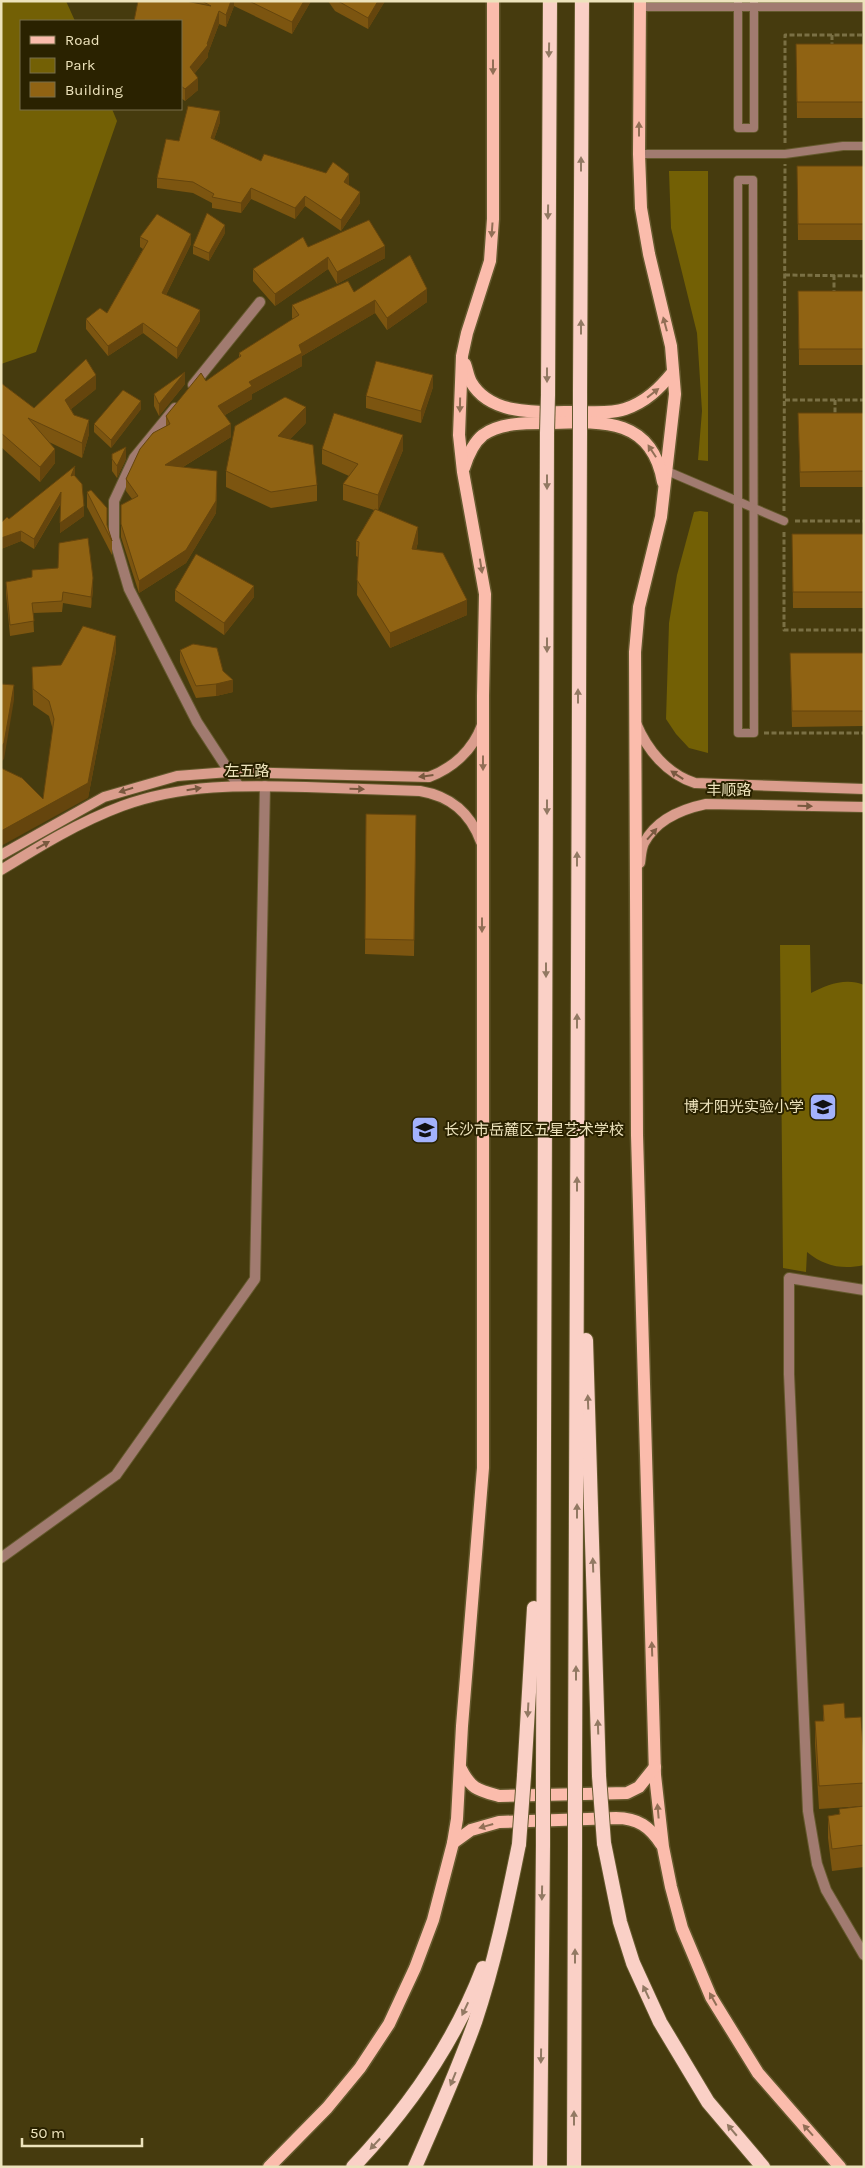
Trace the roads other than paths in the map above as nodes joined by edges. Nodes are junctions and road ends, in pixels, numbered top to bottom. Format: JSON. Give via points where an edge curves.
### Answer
{"nodes":[{"id":1,"x":493,"y":1,"type":"edge"},
{"id":2,"x":550,"y":1,"type":"edge"},
{"id":3,"x":582,"y":1,"type":"edge"},
{"id":4,"x":640,"y":4,"type":"edge"},
{"id":5,"x":738,"y":4,"type":"edge"},
{"id":6,"x":754,"y":4,"type":"edge"},
{"id":7,"x":864,"y":7,"type":"edge"},
{"id":8,"x":864,"y":146,"type":"edge"},
{"id":9,"x":639,"y":154,"type":"junction"},
{"id":10,"x":260,"y":302,"type":"dead end"},
{"id":11,"x":462,"y":356,"type":"junction"},
{"id":12,"x":673,"y":372,"type":"junction"},
{"id":13,"x":463,"y":472,"type":"junction"},
{"id":14,"x":667,"y":472,"type":"junction"},
{"id":15,"x":664,"y":497,"type":"junction"},
{"id":16,"x":738,"y":501,"type":"junction"},
{"id":17,"x":753,"y":507,"type":"junction"},
{"id":18,"x":784,"y":520,"type":"road end"},
{"id":19,"x":635,"y":720,"type":"junction"},
{"id":20,"x":483,"y":721,"type":"junction"},
{"id":21,"x":229,"y":772,"type":"junction"},
{"id":22,"x":238,"y":785,"type":"junction"},
{"id":23,"x":265,"y":786,"type":"junction"},
{"id":24,"x":864,"y":789,"type":"edge"},
{"id":25,"x":864,"y":808,"type":"edge"},
{"id":26,"x":483,"y":847,"type":"junction"},
{"id":27,"x":1,"y":855,"type":"edge"},
{"id":28,"x":1,"y":870,"type":"edge"},
{"id":29,"x":637,"y":879,"type":"junction"},
{"id":30,"x":577,"y":1232,"type":"junction"},
{"id":31,"x":864,"y":1290,"type":"edge"},
{"id":32,"x":542,"y":1470,"type":"junction"},
{"id":33,"x":1,"y":1558,"type":"edge"},
{"id":34,"x":460,"y":1766,"type":"junction"},
{"id":35,"x":655,"y":1767,"type":"junction"},
{"id":36,"x":452,"y":1843,"type":"junction"},
{"id":37,"x":662,"y":1846,"type":"junction"},
{"id":38,"x":503,"y":1916,"type":"junction"},
{"id":39,"x":864,"y":1955,"type":"edge"},
{"id":40,"x":269,"y":2167,"type":"edge"},
{"id":41,"x":353,"y":2167,"type":"edge"},
{"id":42,"x":415,"y":2167,"type":"edge"},
{"id":43,"x":540,"y":2167,"type":"edge"},
{"id":44,"x":574,"y":2167,"type":"edge"},
{"id":45,"x":763,"y":2167,"type":"edge"},
{"id":46,"x":840,"y":2167,"type":"edge"}],
"edges":[{"from":1,"to":11,"type":"main road","one_way":true,"via":[[493,219],[490,261]]},
{"from":2,"to":32,"type":"highway","one_way":true,"bridge":true},
{"from":30,"to":3,"type":"highway","one_way":true,"bridge":true},
{"from":4,"to":5,"type":"lane"},
{"from":9,"to":4,"type":"main road","one_way":true},
{"from":5,"to":6,"type":"lane"},
{"from":5,"to":6,"type":"lane","via":[[738,128],[754,128]]},
{"from":6,"to":7,"type":"lane"},
{"from":8,"to":9,"type":"lane","via":[[785,154]]},
{"from":12,"to":9,"type":"main road","one_way":true,"via":[[671,346],[641,208]]},
{"from":10,"to":21,"type":"street","via":[[134,458],[114,501],[114,538],[129,589],[197,722]]},
{"from":11,"to":12,"type":"main road","one_way":true,"via":[[471,383],[487,398],[508,409],[526,412],[624,410],[657,390]]},
{"from":11,"to":13,"type":"main road","one_way":true,"via":[[459,435]]},
{"from":12,"to":14,"type":"main road","via":[[674,417]]},
{"from":15,"to":13,"type":"main road","one_way":true,"via":[[658,462],[651,447],[636,434],[602,422],[529,423],[497,429],[474,445]]},
{"from":13,"to":20,"type":"main road","one_way":true,"via":[[485,594]]},
{"from":14,"to":15,"type":"main road"},
{"from":14,"to":16,"type":"lane"},
{"from":15,"to":19,"type":"main road","via":[[639,607]]},
{"from":16,"to":17,"type":"lane"},
{"from":16,"to":17,"type":"lane","via":[[738,733],[754,733]]},
{"from":16,"to":17,"type":"lane","via":[[738,180],[753,180]]},
{"from":17,"to":18,"type":"lane"},
{"from":24,"to":19,"type":"main road","one_way":true,"via":[[695,783],[681,779],[668,769],[647,743]]},
{"from":19,"to":29,"type":"main road"},
{"from":20,"to":21,"type":"main road","name":"左五路","one_way":true,"via":[[466,752],[440,773],[429,777]]},
{"from":20,"to":26,"type":"main road","one_way":true},
{"from":21,"to":22,"type":"street"},
{"from":21,"to":27,"type":"main road","name":"左五路","one_way":true,"via":[[177,776],[104,797]]},
{"from":22,"to":23,"type":"main road","name":"左五路"},
{"from":28,"to":22,"type":"main road","name":"左五路","one_way":true,"via":[[83,823],[123,806],[171,792]]},
{"from":23,"to":26,"type":"main road","name":"左五路","one_way":true,"via":[[437,794],[468,817]]},
{"from":23,"to":33,"type":"street","via":[[254,1278],[116,1475]]},
{"from":29,"to":25,"type":"main road","name":"丰顺路","one_way":true,"via":[[643,845],[653,831],[686,808],[706,804]]},
{"from":26,"to":34,"type":"main road","one_way":true,"via":[[483,1468]]},
{"from":35,"to":29,"type":"main road","one_way":true,"via":[[637,1135]]},
{"from":44,"to":30,"type":"highway","one_way":true,"bridge":true},
{"from":45,"to":30,"type":"highway","one_way":true,"bridge":true,"via":[[708,2102],[660,2022],[633,1963],[620,1922],[604,1843],[585,1318]]},
{"from":31,"to":39,"type":"street","via":[[789,1278],[789,1374],[808,1811],[817,1864],[826,1890]]},
{"from":32,"to":38,"type":"highway","one_way":true,"bridge":true,"via":[[519,1844]]},
{"from":32,"to":43,"type":"highway","one_way":true,"bridge":true},
{"from":34,"to":35,"type":"main road","via":[[468,1783],[478,1790],[499,1796],[628,1793],[639,1787]]},
{"from":34,"to":36,"type":"main road"},
{"from":37,"to":35,"type":"main road","one_way":true},
{"from":37,"to":36,"type":"main road","one_way":true,"via":[[652,1831],[629,1818],[499,1822],[471,1830]]},
{"from":36,"to":40,"type":"main road","via":[[432,1920],[415,1968],[389,2024],[360,2068],[327,2108]]},
{"from":46,"to":37,"type":"main road","one_way":true,"via":[[758,2073],[711,1997],[682,1928]]},
{"from":38,"to":41,"type":"highway","one_way":true,"via":[[463,2013],[435,2064],[398,2116]]},
{"from":38,"to":42,"type":"highway","one_way":true,"via":[[475,2021]]}]}
